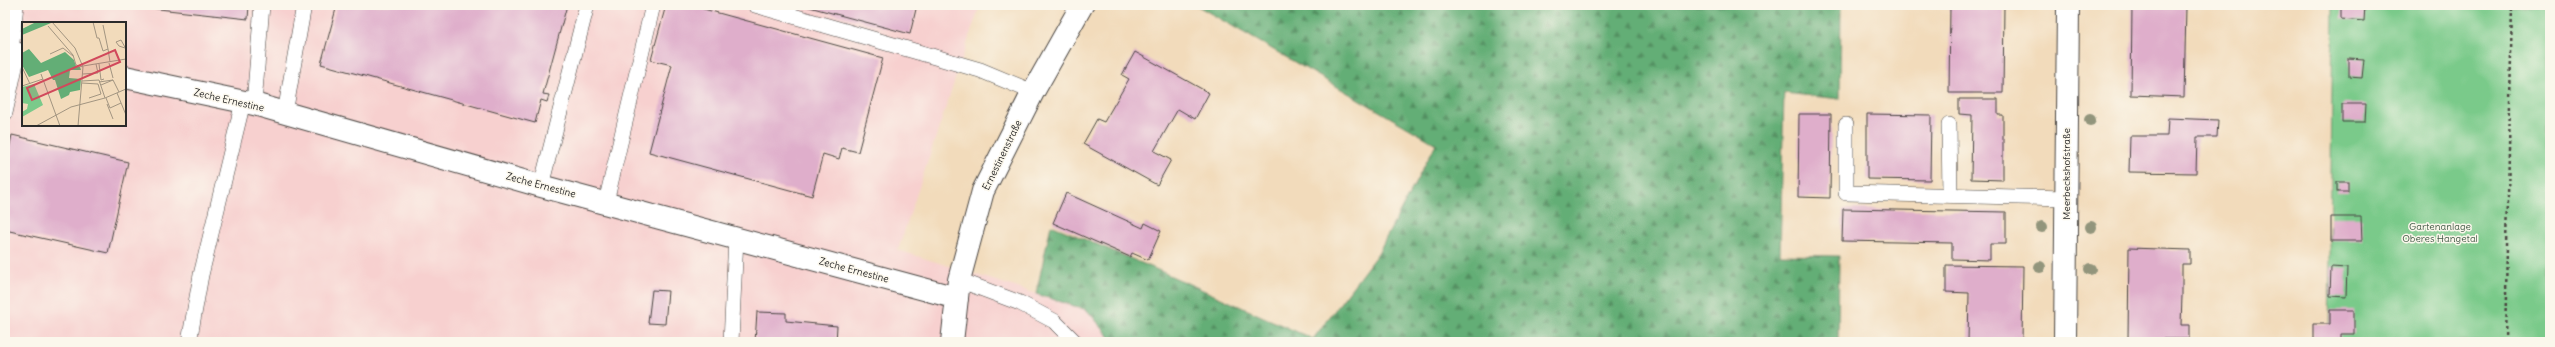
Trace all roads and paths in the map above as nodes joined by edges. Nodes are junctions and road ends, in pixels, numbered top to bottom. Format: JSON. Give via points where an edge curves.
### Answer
{"nodes":[{"id":1,"x":16,"y":5,"type":"edge"},
{"id":2,"x":262,"y":5,"type":"edge"},
{"id":3,"x":304,"y":5,"type":"edge"},
{"id":4,"x":587,"y":5,"type":"edge"},
{"id":5,"x":653,"y":5,"type":"edge"},
{"id":6,"x":755,"y":5,"type":"edge"},
{"id":7,"x":1082,"y":5,"type":"edge"},
{"id":8,"x":2068,"y":5,"type":"edge"},
{"id":9,"x":2512,"y":5,"type":"edge"},
{"id":10,"x":14,"y":53,"type":"edge"},
{"id":11,"x":126,"y":77,"type":"edge"},
{"id":12,"x":1033,"y":92,"type":"junction"},
{"id":13,"x":249,"y":103,"type":"junction"},
{"id":14,"x":5,"y":113,"type":"edge"},
{"id":15,"x":285,"y":113,"type":"junction"},
{"id":16,"x":1846,"y":125,"type":"dead end"},
{"id":17,"x":1950,"y":125,"type":"dead end"},
{"id":18,"x":541,"y":186,"type":"junction"},
{"id":19,"x":1950,"y":195,"type":"junction"},
{"id":20,"x":2066,"y":198,"type":"junction"},
{"id":21,"x":606,"y":202,"type":"junction"},
{"id":22,"x":736,"y":238,"type":"junction"},
{"id":23,"x":958,"y":289,"type":"junction"},
{"id":24,"x":189,"y":342,"type":"edge"},
{"id":25,"x":730,"y":342,"type":"edge"},
{"id":26,"x":952,"y":342,"type":"edge"},
{"id":27,"x":1075,"y":342,"type":"edge"},
{"id":28,"x":2065,"y":342,"type":"edge"},
{"id":29,"x":2505,"y":342,"type":"edge"}],
"edges":[{"from":1,"to":10,"type":"lane"},
{"from":2,"to":13,"type":"lane"},
{"from":3,"to":15,"type":"lane"},
{"from":4,"to":18,"type":"lane"},
{"from":5,"to":21,"type":"lane"},
{"from":6,"to":12,"type":"lane","via":[[980,70]]},
{"from":7,"to":12,"type":"street","name":"Ernestinenstraße"},
{"from":8,"to":20,"type":"street","name":"Meerbeckshofstraße"},
{"from":9,"to":29,"type":"path"},
{"from":10,"to":14,"type":"lane"},
{"from":11,"to":13,"type":"street","name":"Zeche Ernestine"},
{"from":12,"to":23,"type":"street","name":"Ernestinenstraße","via":[[983,191]]},
{"from":13,"to":15,"type":"street","name":"Zeche Ernestine"},
{"from":13,"to":24,"type":"lane","via":[[201,275]]},
{"from":15,"to":18,"type":"street","name":"Zeche Ernestine"},
{"from":16,"to":19,"type":"lane","via":[[1846,193]]},
{"from":17,"to":19,"type":"lane"},
{"from":18,"to":21,"type":"street","name":"Zeche Ernestine"},
{"from":19,"to":20,"type":"lane"},
{"from":20,"to":28,"type":"street","name":"Meerbeckshofstraße"},
{"from":21,"to":22,"type":"street","name":"Zeche Ernestine"},
{"from":22,"to":23,"type":"street","name":"Zeche Ernestine"},
{"from":22,"to":25,"type":"lane"},
{"from":23,"to":26,"type":"street","name":"Ernestinenstraße"},
{"from":23,"to":27,"type":"lane","via":[[1020,303],[1054,321]]}]}
